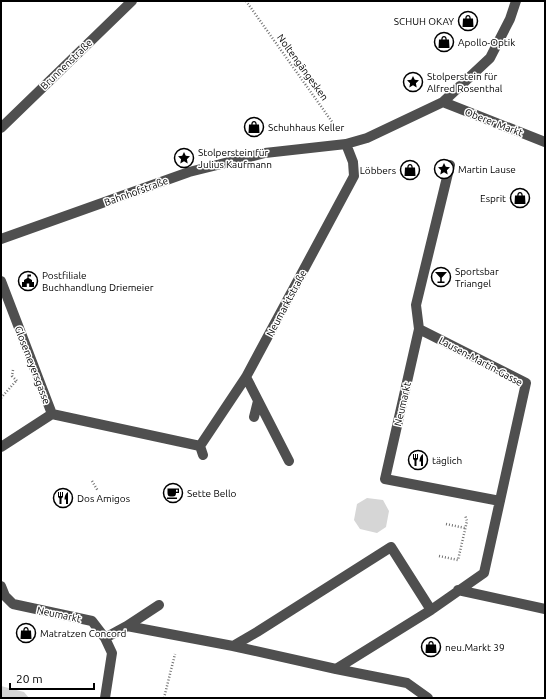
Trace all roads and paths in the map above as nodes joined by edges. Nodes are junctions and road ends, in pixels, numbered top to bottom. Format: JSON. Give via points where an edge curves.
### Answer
{"nodes":[{"id":1,"x":132,"y":1,"type":"edge"},
{"id":2,"x":246,"y":1,"type":"edge"},
{"id":3,"x":516,"y":1,"type":"edge"},
{"id":4,"x":443,"y":102,"type":"junction"},
{"id":5,"x":1,"y":128,"type":"edge"},
{"id":6,"x":545,"y":142,"type":"edge"},
{"id":7,"x":346,"y":144,"type":"junction"},
{"id":8,"x":450,"y":165,"type":"dead end"},
{"id":9,"x":1,"y":239,"type":"edge"},
{"id":10,"x":1,"y":281,"type":"edge"},
{"id":11,"x":419,"y":329,"type":"junction"},
{"id":12,"x":13,"y":371,"type":"dead end"},
{"id":13,"x":12,"y":376,"type":"dead end"},
{"id":14,"x":246,"y":377,"type":"junction"},
{"id":15,"x":16,"y":381,"type":"dead end"},
{"id":16,"x":1,"y":398,"type":"edge"},
{"id":17,"x":258,"y":401,"type":"junction"},
{"id":18,"x":52,"y":414,"type":"junction"},
{"id":19,"x":254,"y":416,"type":"dead end"},
{"id":20,"x":1,"y":447,"type":"edge"},
{"id":21,"x":289,"y":461,"type":"dead end"},
{"id":22,"x":92,"y":481,"type":"dead end"},
{"id":23,"x":98,"y":491,"type":"dead end"},
{"id":24,"x":500,"y":501,"type":"junction"},
{"id":25,"x":467,"y":521,"type":"dead end"},
{"id":26,"x":446,"y":524,"type":"dead end"},
{"id":27,"x":465,"y":528,"type":"junction"},
{"id":28,"x":439,"y":556,"type":"dead end"},
{"id":29,"x":1,"y":586,"type":"edge"},
{"id":30,"x":458,"y":590,"type":"junction"},
{"id":31,"x":3,"y":595,"type":"edge"},
{"id":32,"x":159,"y":605,"type":"dead end"},
{"id":33,"x":545,"y":609,"type":"edge"},
{"id":34,"x":431,"y":610,"type":"junction"},
{"id":35,"x":127,"y":626,"type":"junction"},
{"id":36,"x":105,"y":638,"type":"junction"},
{"id":37,"x":233,"y":646,"type":"junction"},
{"id":38,"x":336,"y":669,"type":"junction"},
{"id":39,"x":105,"y":698,"type":"edge"},
{"id":40,"x":428,"y":698,"type":"edge"}],
"edges":[{"from":1,"to":5,"type":"street","name":"Brunnenstraße"},
{"from":2,"to":7,"type":"path","name":"Noltengängesken","via":[[334,123]]},
{"from":3,"to":4,"type":"street","via":[[510,19],[490,58]]},
{"from":4,"to":6,"type":"street","name":"Oberer Markt"},
{"from":4,"to":7,"type":"street","via":[[367,138]]},
{"from":7,"to":9,"type":"street","name":"Bahnhofstraße","via":[[265,153],[189,172]]},
{"from":7,"to":14,"type":"street","name":"Neumarktstraße","via":[[353,162],[354,176]]},
{"from":8,"to":11,"type":"street","via":[[416,306]]},
{"from":10,"to":18,"type":"street","name":"Glosemeyersgasse"},
{"from":11,"to":24,"type":"street","name":"Lausen-Martin-Gasse","via":[[526,383]]},
{"from":11,"to":24,"type":"street","name":"Neumarkt","via":[[385,479]]},
{"from":12,"to":13,"type":"path"},
{"from":14,"to":17,"type":"street"},
{"from":14,"to":18,"type":"street","name":"Neumarktstraße","via":[[202,451]]},
{"from":15,"to":16,"type":"path"},
{"from":17,"to":19,"type":"street"},
{"from":17,"to":21,"type":"street"},
{"from":18,"to":20,"type":"street","name":"Glosemeyersgasse"},
{"from":22,"to":23,"type":"path"},
{"from":24,"to":30,"type":"street","name":"Lausen-Martin-Gasse","via":[[484,573]]},
{"from":25,"to":27,"type":"path"},
{"from":26,"to":27,"type":"path"},
{"from":27,"to":28,"type":"path","via":[[458,560]]},
{"from":29,"to":31,"type":"street","name":"Neumarkt"},
{"from":30,"to":33,"type":"street"},
{"from":30,"to":34,"type":"street","name":"Lausen-Martin-Gasse"},
{"from":31,"to":36,"type":"street","name":"Neumarkt","via":[[13,604],[92,621]]},
{"from":32,"to":35,"type":"street"},
{"from":34,"to":37,"type":"street","via":[[391,547]]},
{"from":34,"to":38,"type":"street","name":"Lausen-Martin-Gasse"},
{"from":35,"to":36,"type":"street"},
{"from":35,"to":37,"type":"street"},
{"from":36,"to":39,"type":"street","name":"Neumarkt","via":[[112,653]]},
{"from":37,"to":38,"type":"street"},
{"from":38,"to":40,"type":"street","via":[[406,683]]}]}
